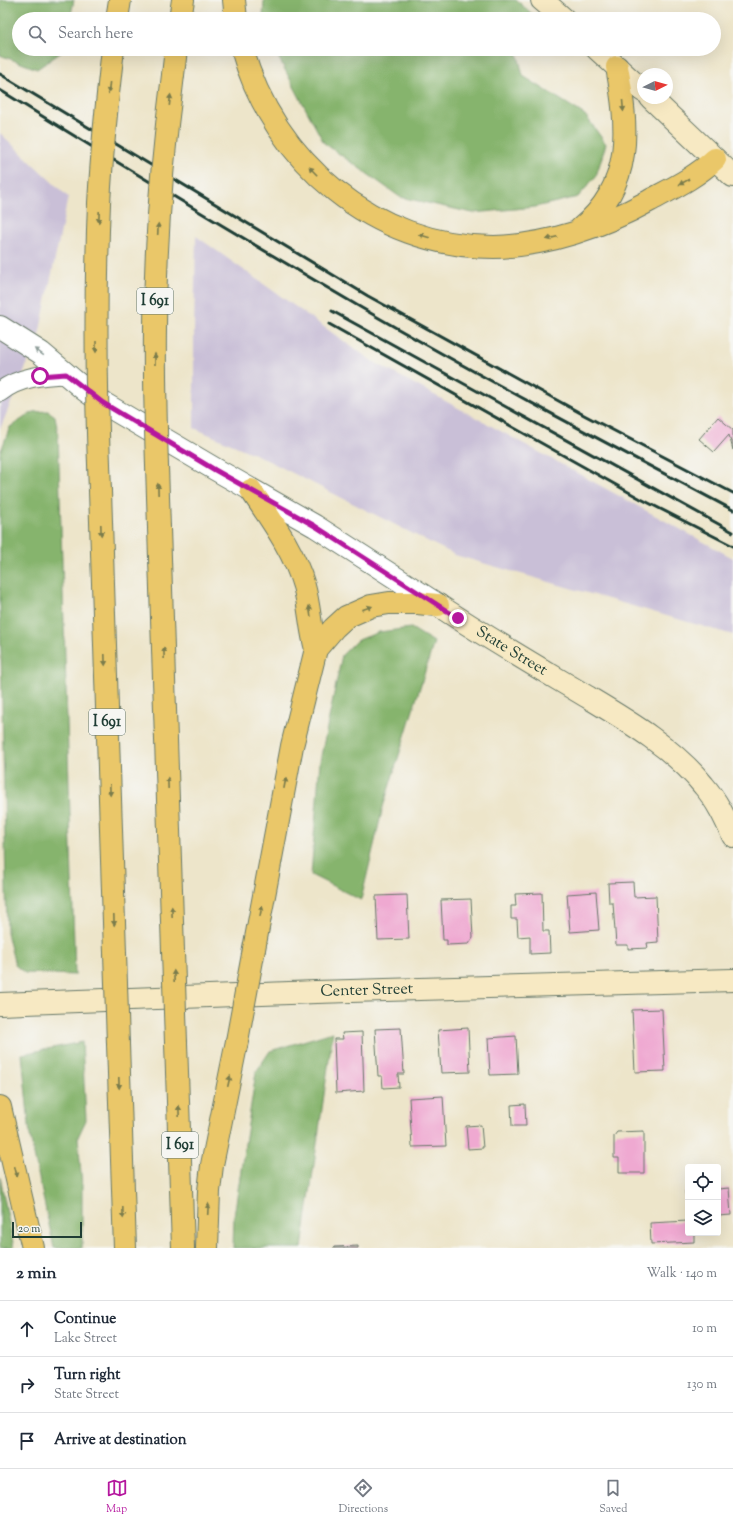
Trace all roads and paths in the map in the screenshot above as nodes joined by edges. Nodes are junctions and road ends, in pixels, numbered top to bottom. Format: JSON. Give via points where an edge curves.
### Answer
{"nodes":[{"id":1,"x":120,"y":0,"type":"edge"},
{"id":2,"x":183,"y":0,"type":"edge"},
{"id":3,"x":234,"y":0,"type":"edge"},
{"id":4,"x":542,"y":0,"type":"edge"},
{"id":5,"x":118,"y":12,"type":"edge"},
{"id":6,"x":181,"y":12,"type":"edge"},
{"id":7,"x":235,"y":12,"type":"edge"},
{"id":8,"x":556,"y":12,"type":"edge"},
{"id":9,"x":112,"y":56,"type":"edge"},
{"id":10,"x":175,"y":56,"type":"edge"},
{"id":11,"x":244,"y":56,"type":"edge"},
{"id":12,"x":605,"y":56,"type":"edge"},
{"id":13,"x":617,"y":67,"type":"junction"},
{"id":14,"x":637,"y":85,"type":"edge"},
{"id":15,"x":656,"y":104,"type":"edge"},
{"id":16,"x":715,"y":159,"type":"junction"},
{"id":17,"x":733,"y":176,"type":"edge"},
{"id":18,"x":578,"y":231,"type":"junction"},
{"id":19,"x":0,"y":327,"type":"edge"},
{"id":20,"x":66,"y":374,"type":"junction"},
{"id":21,"x":0,"y":392,"type":"edge"},
{"id":22,"x":251,"y":490,"type":"junction"},
{"id":23,"x":438,"y":605,"type":"junction"},
{"id":24,"x":316,"y":649,"type":"junction"},
{"id":25,"x":733,"y":836,"type":"edge"},
{"id":26,"x":733,"y":980,"type":"edge"},
{"id":27,"x":0,"y":1004,"type":"edge"},
{"id":28,"x":1,"y":1116,"type":"edge"},
{"id":29,"x":33,"y":1248,"type":"edge"},
{"id":30,"x":125,"y":1248,"type":"edge"},
{"id":31,"x":183,"y":1248,"type":"edge"},
{"id":32,"x":207,"y":1248,"type":"edge"}],
"edges":[{"from":1,"to":5,"type":"highway"},
{"from":2,"to":6,"type":"highway"},
{"from":3,"to":7,"type":"highway"},
{"from":4,"to":8,"type":"main road"},
{"from":9,"to":30,"type":"highway","number":"I 691","one_way":true,"bridge":true,"via":[[98,239],[96,378]]},
{"from":31,"to":10,"type":"highway","number":"I 691","one_way":true,"bridge":true,"via":[[155,382],[156,274],[161,193]]},
{"from":18,"to":11,"type":"highway","one_way":true,"via":[[517,245],[472,246],[421,235],[375,218],[335,192],[294,149],[259,94]]},
{"from":12,"to":13,"type":"main road"},
{"from":13,"to":14,"type":"main road"},
{"from":13,"to":18,"type":"highway","one_way":true,"via":[[624,117],[623,163],[605,202]]},
{"from":15,"to":16,"type":"main road"},
{"from":16,"to":17,"type":"main road"},
{"from":16,"to":18,"type":"highway","one_way":true,"via":[[694,177],[640,206]]},
{"from":20,"to":19,"type":"street","name":"State Street","one_way":true,"via":[[34,348]]},
{"from":20,"to":21,"type":"street","via":[[25,379]]},
{"from":20,"to":22,"type":"street","name":"State Street","via":[[103,403]]},
{"from":22,"to":23,"type":"street","name":"State Street","via":[[315,526]]},
{"from":24,"to":22,"type":"highway","one_way":true,"via":[[308,600],[300,572]]},
{"from":24,"to":23,"type":"highway","one_way":true,"via":[[346,618],[371,606],[417,603]]},
{"from":23,"to":25,"type":"main road","name":"State Street","via":[[616,714],[661,745],[704,784]]},
{"from":32,"to":24,"type":"highway","one_way":true,"bridge":true,"via":[[212,1166],[292,746]]},
{"from":26,"to":27,"type":"main road","name":"Center Street"},
{"from":28,"to":29,"type":"highway","one_way":true}]}
